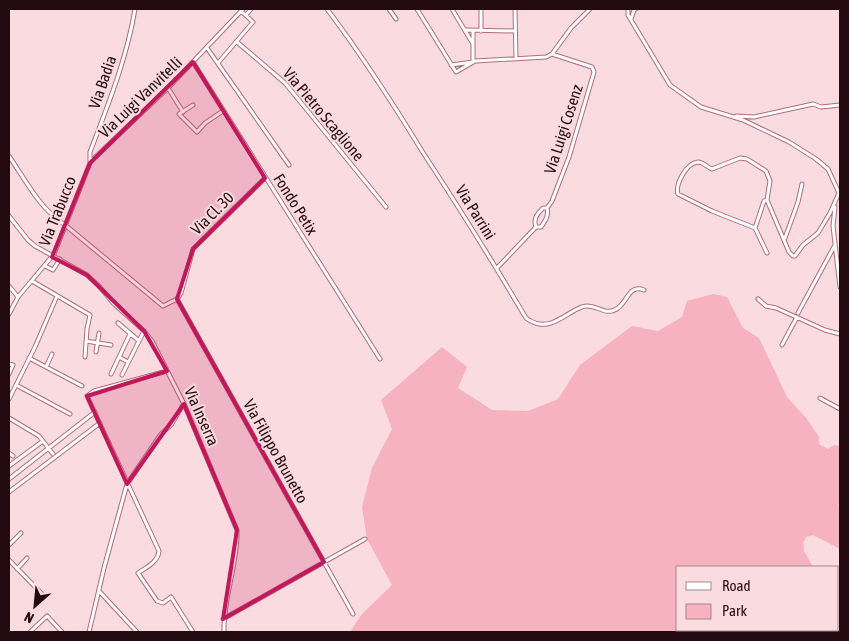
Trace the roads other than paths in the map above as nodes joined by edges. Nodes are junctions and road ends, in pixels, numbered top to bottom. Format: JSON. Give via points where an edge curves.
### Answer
{"nodes":[{"id":1,"x":135,"y":9,"type":"edge"},
{"id":2,"x":251,"y":9,"type":"edge"},
{"id":3,"x":327,"y":9,"type":"edge"},
{"id":4,"x":389,"y":9,"type":"edge"},
{"id":5,"x":417,"y":9,"type":"edge"},
{"id":6,"x":452,"y":9,"type":"edge"},
{"id":7,"x":481,"y":9,"type":"edge"},
{"id":8,"x":515,"y":9,"type":"edge"},
{"id":9,"x":590,"y":9,"type":"edge"},
{"id":10,"x":628,"y":9,"type":"edge"},
{"id":11,"x":636,"y":9,"type":"edge"},
{"id":12,"x":242,"y":10,"type":"edge"},
{"id":13,"x":246,"y":15,"type":"junction"},
{"id":14,"x":631,"y":19,"type":"junction"},
{"id":15,"x":396,"y":20,"type":"dead end"},
{"id":16,"x":465,"y":30,"type":"junction"},
{"id":17,"x":473,"y":30,"type":"junction"},
{"id":18,"x":481,"y":31,"type":"junction"},
{"id":19,"x":516,"y":31,"type":"junction"},
{"id":20,"x":236,"y":42,"type":"junction"},
{"id":21,"x":473,"y":44,"type":"junction"},
{"id":22,"x":207,"y":48,"type":"junction"},
{"id":23,"x":552,"y":54,"type":"junction"},
{"id":24,"x":516,"y":59,"type":"junction"},
{"id":25,"x":192,"y":62,"type":"junction"},
{"id":26,"x":473,"y":62,"type":"junction"},
{"id":27,"x":218,"y":63,"type":"junction"},
{"id":28,"x":452,"y":66,"type":"junction"},
{"id":29,"x":168,"y":88,"type":"junction"},
{"id":30,"x":193,"y":105,"type":"dead end"},
{"id":31,"x":840,"y":105,"type":"edge"},
{"id":32,"x":223,"y":111,"type":"junction"},
{"id":33,"x":183,"y":112,"type":"junction"},
{"id":34,"x":731,"y":116,"type":"junction"},
{"id":35,"x":9,"y":156,"type":"edge"},
{"id":36,"x":90,"y":163,"type":"junction"},
{"id":37,"x":290,"y":165,"type":"dead end"},
{"id":38,"x":265,"y":178,"type":"junction"},
{"id":39,"x":802,"y":184,"type":"dead end"},
{"id":40,"x":839,"y":196,"type":"edge"},
{"id":41,"x":767,"y":200,"type":"junction"},
{"id":42,"x":386,"y":207,"type":"dead end"},
{"id":43,"x":547,"y":208,"type":"junction"},
{"id":44,"x":9,"y":216,"type":"edge"},
{"id":45,"x":66,"y":225,"type":"junction"},
{"id":46,"x":536,"y":227,"type":"junction"},
{"id":47,"x":755,"y":228,"type":"junction"},
{"id":48,"x":785,"y":239,"type":"junction"},
{"id":49,"x":835,"y":244,"type":"junction"},
{"id":50,"x":768,"y":253,"type":"dead end"},
{"id":51,"x":52,"y":257,"type":"junction"},
{"id":52,"x":60,"y":259,"type":"junction"},
{"id":53,"x":45,"y":266,"type":"junction"},
{"id":54,"x":496,"y":268,"type":"junction"},
{"id":55,"x":32,"y":281,"type":"junction"},
{"id":56,"x":9,"y":286,"type":"edge"},
{"id":57,"x":840,"y":286,"type":"edge"},
{"id":58,"x":644,"y":290,"type":"dead end"},
{"id":59,"x":57,"y":296,"type":"junction"},
{"id":60,"x":18,"y":297,"type":"junction"},
{"id":61,"x":758,"y":299,"type":"dead end"},
{"id":62,"x":177,"y":300,"type":"junction"},
{"id":63,"x":9,"y":314,"type":"edge"},
{"id":64,"x":798,"y":315,"type":"junction"},
{"id":65,"x":118,"y":323,"type":"dead end"},
{"id":66,"x":144,"y":331,"type":"junction"},
{"id":67,"x":99,"y":333,"type":"dead end"},
{"id":68,"x":130,"y":334,"type":"junction"},
{"id":69,"x":840,"y":334,"type":"edge"},
{"id":70,"x":86,"y":341,"type":"junction"},
{"id":71,"x":139,"y":341,"type":"junction"},
{"id":72,"x":98,"y":343,"type":"junction"},
{"id":73,"x":110,"y":345,"type":"dead end"},
{"id":74,"x":782,"y":345,"type":"dead end"},
{"id":75,"x":96,"y":352,"type":"dead end"},
{"id":76,"x":52,"y":354,"type":"dead end"},
{"id":77,"x":85,"y":357,"type":"dead end"},
{"id":78,"x":30,"y":358,"type":"junction"},
{"id":79,"x":119,"y":358,"type":"junction"},
{"id":80,"x":380,"y":359,"type":"dead end"},
{"id":81,"x":128,"y":362,"type":"junction"},
{"id":82,"x":9,"y":364,"type":"edge"},
{"id":83,"x":46,"y":367,"type":"junction"},
{"id":84,"x":167,"y":371,"type":"junction"},
{"id":85,"x":9,"y":374,"type":"edge"},
{"id":86,"x":111,"y":374,"type":"dead end"},
{"id":87,"x":122,"y":375,"type":"dead end"},
{"id":88,"x":16,"y":385,"type":"junction"},
{"id":89,"x":82,"y":386,"type":"dead end"},
{"id":90,"x":820,"y":398,"type":"dead end"},
{"id":91,"x":9,"y":399,"type":"edge"},
{"id":92,"x":184,"y":404,"type":"junction"},
{"id":93,"x":840,"y":409,"type":"edge"},
{"id":94,"x":95,"y":412,"type":"junction"},
{"id":95,"x":70,"y":414,"type":"dead end"},
{"id":96,"x":9,"y":418,"type":"edge"},
{"id":97,"x":100,"y":422,"type":"junction"},
{"id":98,"x":42,"y":441,"type":"junction"},
{"id":99,"x":48,"y":448,"type":"junction"},
{"id":100,"x":9,"y":454,"type":"edge"},
{"id":101,"x":53,"y":454,"type":"dead end"},
{"id":102,"x":13,"y":456,"type":"dead end"},
{"id":103,"x":9,"y":466,"type":"edge"},
{"id":104,"x":9,"y":479,"type":"edge"},
{"id":105,"x":127,"y":484,"type":"junction"},
{"id":106,"x":9,"y":492,"type":"edge"},
{"id":107,"x":20,"y":533,"type":"dead end"},
{"id":108,"x":365,"y":538,"type":"dead end"},
{"id":109,"x":9,"y":545,"type":"edge"},
{"id":110,"x":27,"y":558,"type":"dead end"},
{"id":111,"x":9,"y":560,"type":"edge"},
{"id":112,"x":324,"y":562,"type":"junction"},
{"id":113,"x":17,"y":568,"type":"junction"},
{"id":114,"x":99,"y":591,"type":"junction"},
{"id":115,"x":42,"y":594,"type":"dead end"},
{"id":116,"x":353,"y":614,"type":"dead end"},
{"id":117,"x":223,"y":619,"type":"junction"},
{"id":118,"x":30,"y":632,"type":"edge"},
{"id":119,"x":62,"y":632,"type":"edge"},
{"id":120,"x":89,"y":632,"type":"edge"},
{"id":121,"x":137,"y":632,"type":"edge"},
{"id":122,"x":193,"y":632,"type":"edge"},
{"id":123,"x":224,"y":632,"type":"edge"}],
"edges":[{"from":1,"to":36,"type":"street","name":"Via Badia","via":[[132,31],[90,152]]},
{"from":2,"to":13,"type":"street"},
{"from":3,"to":54,"type":"street","name":"Via Parrini","via":[[361,56]]},
{"from":4,"to":15,"type":"street"},
{"from":5,"to":28,"type":"street"},
{"from":6,"to":16,"type":"street"},
{"from":7,"to":18,"type":"street"},
{"from":8,"to":19,"type":"street"},
{"from":9,"to":23,"type":"street"},
{"from":10,"to":14,"type":"street"},
{"from":11,"to":14,"type":"street"},
{"from":12,"to":13,"type":"street"},
{"from":12,"to":22,"type":"street","name":"Via Luigi Vanvitelli"},
{"from":13,"to":20,"type":"street","via":[[253,22]]},
{"from":14,"to":34,"type":"street","via":[[670,85],[701,107]]},
{"from":16,"to":17,"type":"street"},
{"from":16,"to":21,"type":"street"},
{"from":17,"to":18,"type":"street"},
{"from":17,"to":21,"type":"street"},
{"from":18,"to":19,"type":"street"},
{"from":19,"to":24,"type":"street"},
{"from":20,"to":27,"type":"street"},
{"from":20,"to":42,"type":"street","name":"Via Pietro Scaglione","via":[[285,83]]},
{"from":21,"to":26,"type":"street"},
{"from":22,"to":25,"type":"street","name":"Via Luigi Vanvitelli"},
{"from":22,"to":27,"type":"street"},
{"from":23,"to":24,"type":"street"},
{"from":23,"to":43,"type":"street","name":"Via Luigi Cosenz","via":[[592,67],[594,72],[569,157]]},
{"from":24,"to":26,"type":"street"},
{"from":25,"to":29,"type":"street","name":"Via Luigi Vanvitelli"},
{"from":25,"to":32,"type":"street","name":"Fondo Petix"},
{"from":26,"to":28,"type":"street"},
{"from":26,"to":28,"type":"street","via":[[456,72]]},
{"from":27,"to":37,"type":"street"},
{"from":29,"to":33,"type":"street"},
{"from":29,"to":36,"type":"street","name":"Via Luigi Vanvitelli"},
{"from":30,"to":33,"type":"street"},
{"from":31,"to":34,"type":"street","via":[[821,107],[813,104],[754,117]]},
{"from":32,"to":33,"type":"street","via":[[197,132],[179,114]]},
{"from":32,"to":38,"type":"street","name":"Fondo Petix"},
{"from":34,"to":40,"type":"street","via":[[789,142],[816,159],[828,169]]},
{"from":35,"to":45,"type":"street","via":[[45,209]]},
{"from":36,"to":45,"type":"street","name":"Via Trabucco"},
{"from":38,"to":62,"type":"street","name":"Via Cl. 30","via":[[193,249]]},
{"from":38,"to":80,"type":"street","name":"Fondo Petix"},
{"from":39,"to":48,"type":"street"},
{"from":40,"to":48,"type":"street","via":[[818,233],[795,256],[789,252]]},
{"from":40,"to":49,"type":"street","via":[[833,219]]},
{"from":41,"to":47,"type":"street","via":[[761,206]]},
{"from":41,"to":47,"type":"street","via":[[769,175],[747,159],[737,159],[712,170],[701,162],[694,163],[678,184],[676,191],[683,197]]},
{"from":41,"to":48,"type":"street"},
{"from":43,"to":46,"type":"street","name":"Via Luigi Cosenz","via":[[546,219],[541,227]]},
{"from":43,"to":46,"type":"street","name":"Via Luigi Cosenz","via":[[537,214]]},
{"from":44,"to":51,"type":"street","via":[[28,240]]},
{"from":45,"to":51,"type":"street","name":"Via Trabucco"},
{"from":45,"to":62,"type":"street","via":[[162,306]]},
{"from":46,"to":54,"type":"street","name":"Via Luigi Cosenz"},
{"from":47,"to":50,"type":"street"},
{"from":49,"to":57,"type":"street"},
{"from":49,"to":64,"type":"street"},
{"from":51,"to":52,"type":"street","name":"Via Inserra"},
{"from":51,"to":53,"type":"street","name":"Via Trabucco"},
{"from":52,"to":53,"type":"street","via":[[53,270]]},
{"from":52,"to":66,"type":"street","name":"Via Inserra","via":[[87,275]]},
{"from":53,"to":55,"type":"street","name":"Via Trabucco"},
{"from":54,"to":58,"type":"street","name":"Via Parrini","via":[[526,318],[534,324],[552,322],[584,306],[610,312],[618,308],[634,289]]},
{"from":55,"to":59,"type":"street"},
{"from":55,"to":60,"type":"street","name":"Via Trabucco"},
{"from":56,"to":60,"type":"street"},
{"from":59,"to":70,"type":"street","via":[[90,315]]},
{"from":59,"to":78,"type":"street"},
{"from":60,"to":63,"type":"street","name":"Via Trabucco"},
{"from":61,"to":64,"type":"street","via":[[766,306]]},
{"from":62,"to":112,"type":"street","name":"Via Filippo Brunetto"},
{"from":64,"to":69,"type":"street","via":[[825,330]]},
{"from":64,"to":74,"type":"street"},
{"from":65,"to":68,"type":"street"},
{"from":66,"to":71,"type":"street"},
{"from":66,"to":84,"type":"street","name":"Via Inserra"},
{"from":67,"to":72,"type":"street"},
{"from":68,"to":71,"type":"street"},
{"from":68,"to":79,"type":"street"},
{"from":70,"to":72,"type":"street"},
{"from":70,"to":77,"type":"street"},
{"from":71,"to":81,"type":"street"},
{"from":72,"to":73,"type":"street"},
{"from":72,"to":75,"type":"street"},
{"from":76,"to":83,"type":"street"},
{"from":78,"to":83,"type":"street"},
{"from":78,"to":88,"type":"street"},
{"from":79,"to":81,"type":"street"},
{"from":79,"to":86,"type":"street"},
{"from":81,"to":87,"type":"street"},
{"from":82,"to":85,"type":"street","via":[[13,365]]},
{"from":83,"to":89,"type":"street"},
{"from":84,"to":92,"type":"street","name":"Via Inserra"},
{"from":84,"to":94,"type":"street","via":[[94,391],[87,396]]},
{"from":88,"to":91,"type":"street"},
{"from":88,"to":95,"type":"street"},
{"from":90,"to":93,"type":"street"},
{"from":92,"to":105,"type":"street"},
{"from":92,"to":117,"type":"street","name":"Via Inserra","via":[[237,530],[238,546]]},
{"from":94,"to":97,"type":"street"},
{"from":94,"to":99,"type":"street"},
{"from":96,"to":98,"type":"street"},
{"from":97,"to":105,"type":"street"},
{"from":97,"to":106,"type":"street"},
{"from":98,"to":99,"type":"street"},
{"from":98,"to":103,"type":"street"},
{"from":99,"to":101,"type":"street"},
{"from":99,"to":104,"type":"street"},
{"from":100,"to":102,"type":"street"},
{"from":105,"to":114,"type":"street"},
{"from":105,"to":122,"type":"street","via":[[159,551],[158,557],[138,573],[157,601],[163,603],[171,598]]},
{"from":107,"to":109,"type":"street"},
{"from":108,"to":112,"type":"street"},
{"from":110,"to":113,"type":"street"},
{"from":111,"to":113,"type":"street"},
{"from":112,"to":116,"type":"street","name":"Via Filippo Brunetto"},
{"from":112,"to":117,"type":"street"},
{"from":113,"to":115,"type":"street"},
{"from":114,"to":120,"type":"street"},
{"from":114,"to":121,"type":"street"},
{"from":117,"to":123,"type":"street","name":"Via Inserra"},
{"from":118,"to":119,"type":"street","via":[[47,616]]}]}
